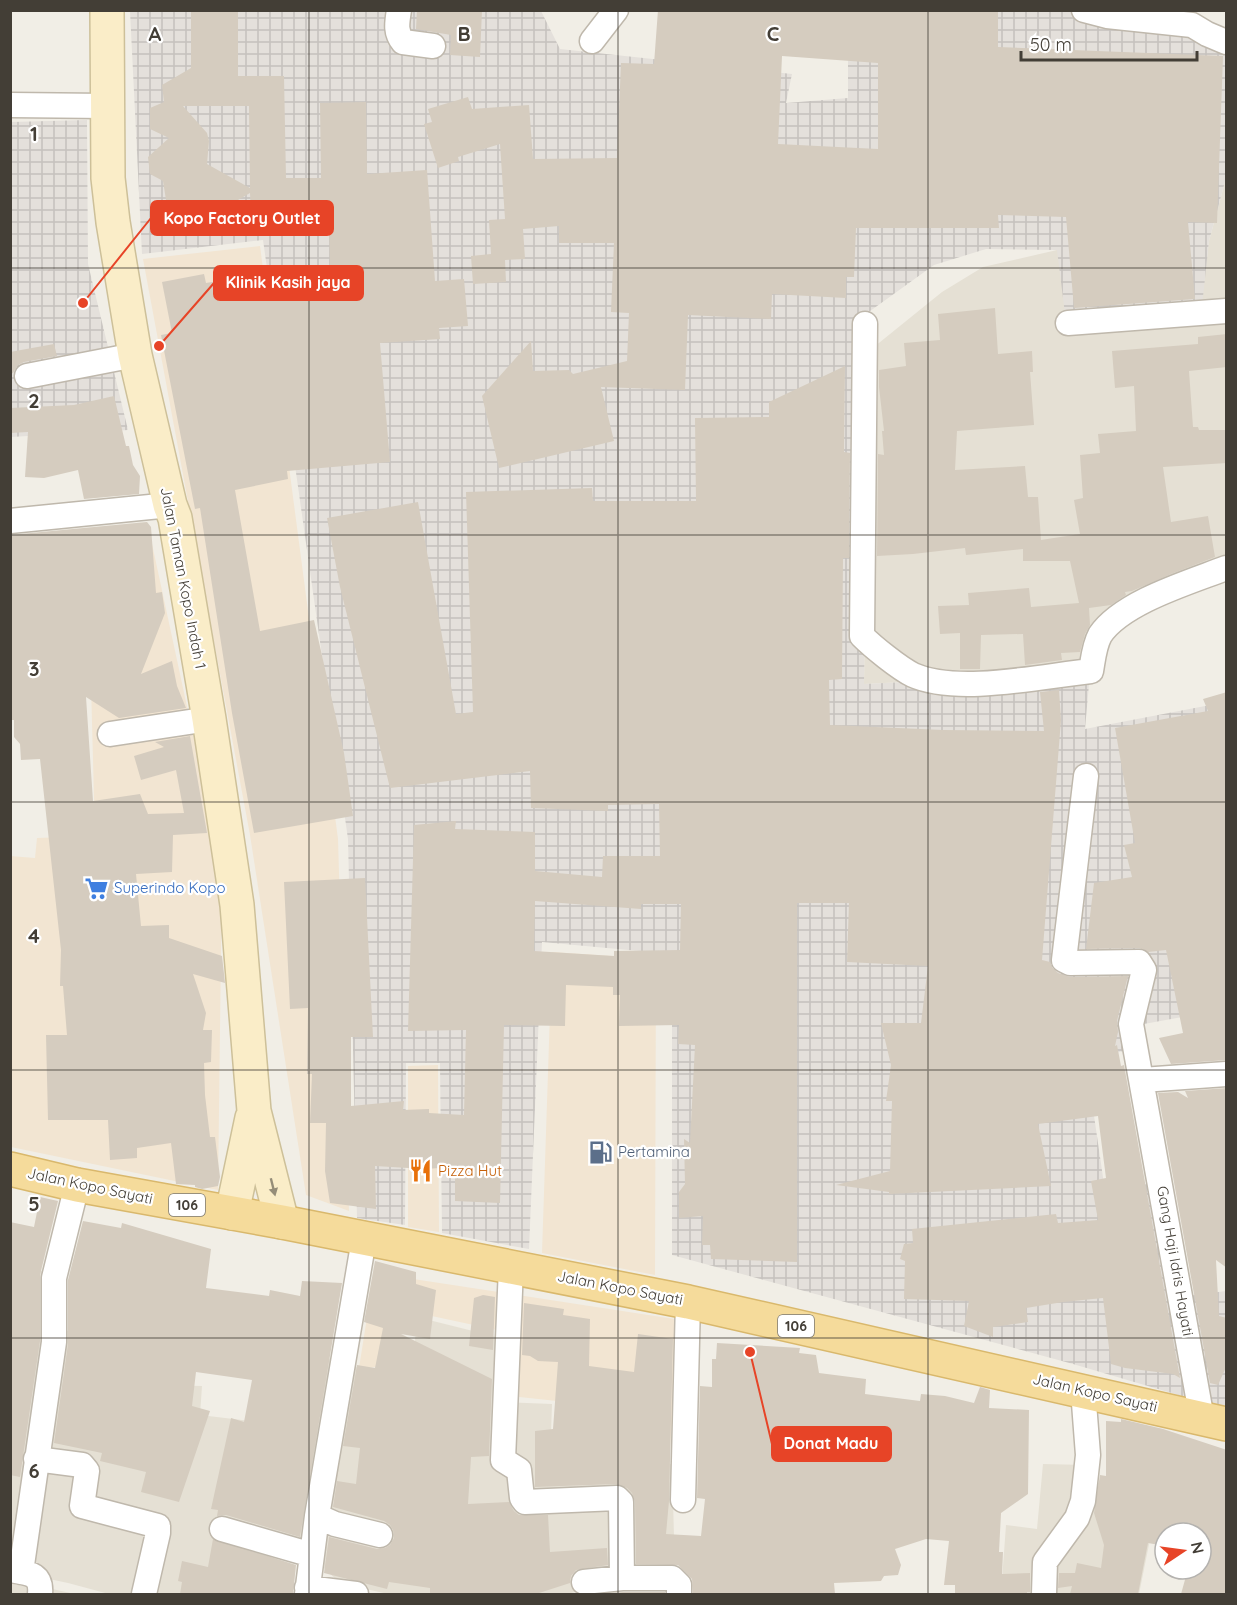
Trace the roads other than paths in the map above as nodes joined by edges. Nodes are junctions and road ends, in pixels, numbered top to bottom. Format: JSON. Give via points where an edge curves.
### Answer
{"nodes":[{"id":1,"x":107,"y":10,"type":"edge"},
{"id":2,"x":399,"y":10,"type":"edge"},
{"id":3,"x":616,"y":10,"type":"edge"},
{"id":4,"x":1084,"y":10,"type":"edge"},
{"id":5,"x":1193,"y":18,"type":"edge"},
{"id":6,"x":592,"y":41,"type":"dead end"},
{"id":7,"x":1227,"y":42,"type":"edge"},
{"id":8,"x":433,"y":46,"type":"dead end"},
{"id":9,"x":10,"y":105,"type":"edge"},
{"id":10,"x":107,"y":106,"type":"junction"},
{"id":11,"x":1227,"y":311,"type":"edge"},
{"id":12,"x":1068,"y":323,"type":"dead end"},
{"id":13,"x":865,"y":324,"type":"dead end"},
{"id":14,"x":135,"y":355,"type":"junction"},
{"id":15,"x":27,"y":376,"type":"dead end"},
{"id":16,"x":170,"y":505,"type":"junction"},
{"id":17,"x":10,"y":521,"type":"edge"},
{"id":18,"x":1227,"y":568,"type":"edge"},
{"id":19,"x":209,"y":719,"type":"junction"},
{"id":20,"x":110,"y":734,"type":"dead end"},
{"id":21,"x":1086,"y":776,"type":"dead end"},
{"id":22,"x":1227,"y":1074,"type":"edge"},
{"id":23,"x":1144,"y":1091,"type":"junction"},
{"id":24,"x":254,"y":1111,"type":"junction"},
{"id":25,"x":10,"y":1169,"type":"edge"},
{"id":26,"x":77,"y":1185,"type":"junction"},
{"id":27,"x":232,"y":1213,"type":"junction"},
{"id":28,"x":282,"y":1222,"type":"junction"},
{"id":29,"x":364,"y":1239,"type":"junction"},
{"id":30,"x":511,"y":1268,"type":"junction"},
{"id":31,"x":688,"y":1302,"type":"junction"},
{"id":32,"x":1083,"y":1390,"type":"junction"},
{"id":33,"x":1214,"y":1421,"type":"edge"},
{"id":34,"x":36,"y":1459,"type":"junction"},
{"id":35,"x":683,"y":1500,"type":"dead end"},
{"id":36,"x":316,"y":1516,"type":"junction"},
{"id":37,"x":222,"y":1529,"type":"dead end"},
{"id":38,"x":381,"y":1535,"type":"dead end"},
{"id":39,"x":312,"y":1554,"type":"junction"},
{"id":40,"x":16,"y":1571,"type":"edge"},
{"id":41,"x":622,"y":1578,"type":"junction"},
{"id":42,"x":584,"y":1582,"type":"dead end"},
{"id":43,"x":307,"y":1591,"type":"edge"},
{"id":44,"x":40,"y":1594,"type":"edge"},
{"id":45,"x":144,"y":1594,"type":"edge"},
{"id":46,"x":356,"y":1594,"type":"edge"},
{"id":47,"x":680,"y":1594,"type":"edge"},
{"id":48,"x":1044,"y":1594,"type":"edge"}],
"edges":[{"from":1,"to":10,"type":"main road","name":"Jalan Taman Kopo Indah 1"},
{"from":2,"to":8,"type":"street","via":[[397,28],[403,42]]},
{"from":3,"to":6,"type":"street"},
{"from":4,"to":5,"type":"street","via":[[1107,16]]},
{"from":5,"to":7,"type":"street","via":[[1206,34]]},
{"from":9,"to":10,"type":"street"},
{"from":10,"to":14,"type":"main road","name":"Jalan Taman Kopo Indah 1","via":[[108,178]]},
{"from":11,"to":12,"type":"street"},
{"from":13,"to":18,"type":"street","via":[[862,636],[912,674],[949,683],[985,683],[1091,671],[1098,641],[1107,627],[1165,591]]},
{"from":14,"to":15,"type":"street"},
{"from":14,"to":16,"type":"main road","name":"Jalan Taman Kopo Indah 1"},
{"from":16,"to":17,"type":"street"},
{"from":16,"to":19,"type":"main road","name":"Jalan Taman Kopo Indah 1"},
{"from":19,"to":20,"type":"street"},
{"from":19,"to":24,"type":"main road","name":"Jalan Taman Kopo Indah 1","via":[[242,946]]},
{"from":21,"to":23,"type":"street","name":"Gang Haji Idris Hayati","via":[[1064,960],[1142,965],[1131,1024]]},
{"from":22,"to":23,"type":"street"},
{"from":23,"to":33,"type":"street","name":"Gang Haji Idris Hayati"},
{"from":24,"to":27,"type":"main road","name":"Jalan Taman Kopo Indah 1"},
{"from":24,"to":28,"type":"main road","name":"Jalan Taman Kopo Indah 1","one_way":true},
{"from":25,"to":26,"type":"main road","name":"Jalan Kopo Sayati","number":"106"},
{"from":26,"to":27,"type":"main road","name":"Jalan Kopo Sayati","number":"106"},
{"from":26,"to":34,"type":"street","via":[[54,1278],[54,1342]]},
{"from":27,"to":28,"type":"main road","name":"Jalan Kopo Sayati","number":"106"},
{"from":28,"to":29,"type":"main road","name":"Jalan Kopo Sayati","number":"106"},
{"from":29,"to":30,"type":"main road","name":"Jalan Kopo Sayati","number":"106"},
{"from":29,"to":36,"type":"street"},
{"from":30,"to":31,"type":"main road","name":"Jalan Kopo Sayati","number":"106"},
{"from":30,"to":41,"type":"street","via":[[503,1460],[519,1470],[525,1502],[617,1498],[621,1502]]},
{"from":31,"to":32,"type":"main road","name":"Jalan Kopo Sayati","number":"106"},
{"from":31,"to":35,"type":"street"},
{"from":32,"to":33,"type":"main road","name":"Jalan Kopo Sayati","number":"106"},
{"from":32,"to":48,"type":"street","via":[[1088,1455],[1083,1502],[1077,1518],[1045,1562]]},
{"from":34,"to":40,"type":"street"},
{"from":34,"to":45,"type":"street","via":[[82,1465],[87,1471],[82,1506],[158,1526]]},
{"from":36,"to":38,"type":"street"},
{"from":36,"to":39,"type":"street"},
{"from":37,"to":39,"type":"street"},
{"from":39,"to":43,"type":"street"},
{"from":40,"to":44,"type":"street","via":[[35,1576],[40,1581]]},
{"from":41,"to":42,"type":"street"},
{"from":41,"to":47,"type":"street","via":[[672,1578],[679,1585]]},
{"from":43,"to":46,"type":"street"}]}
